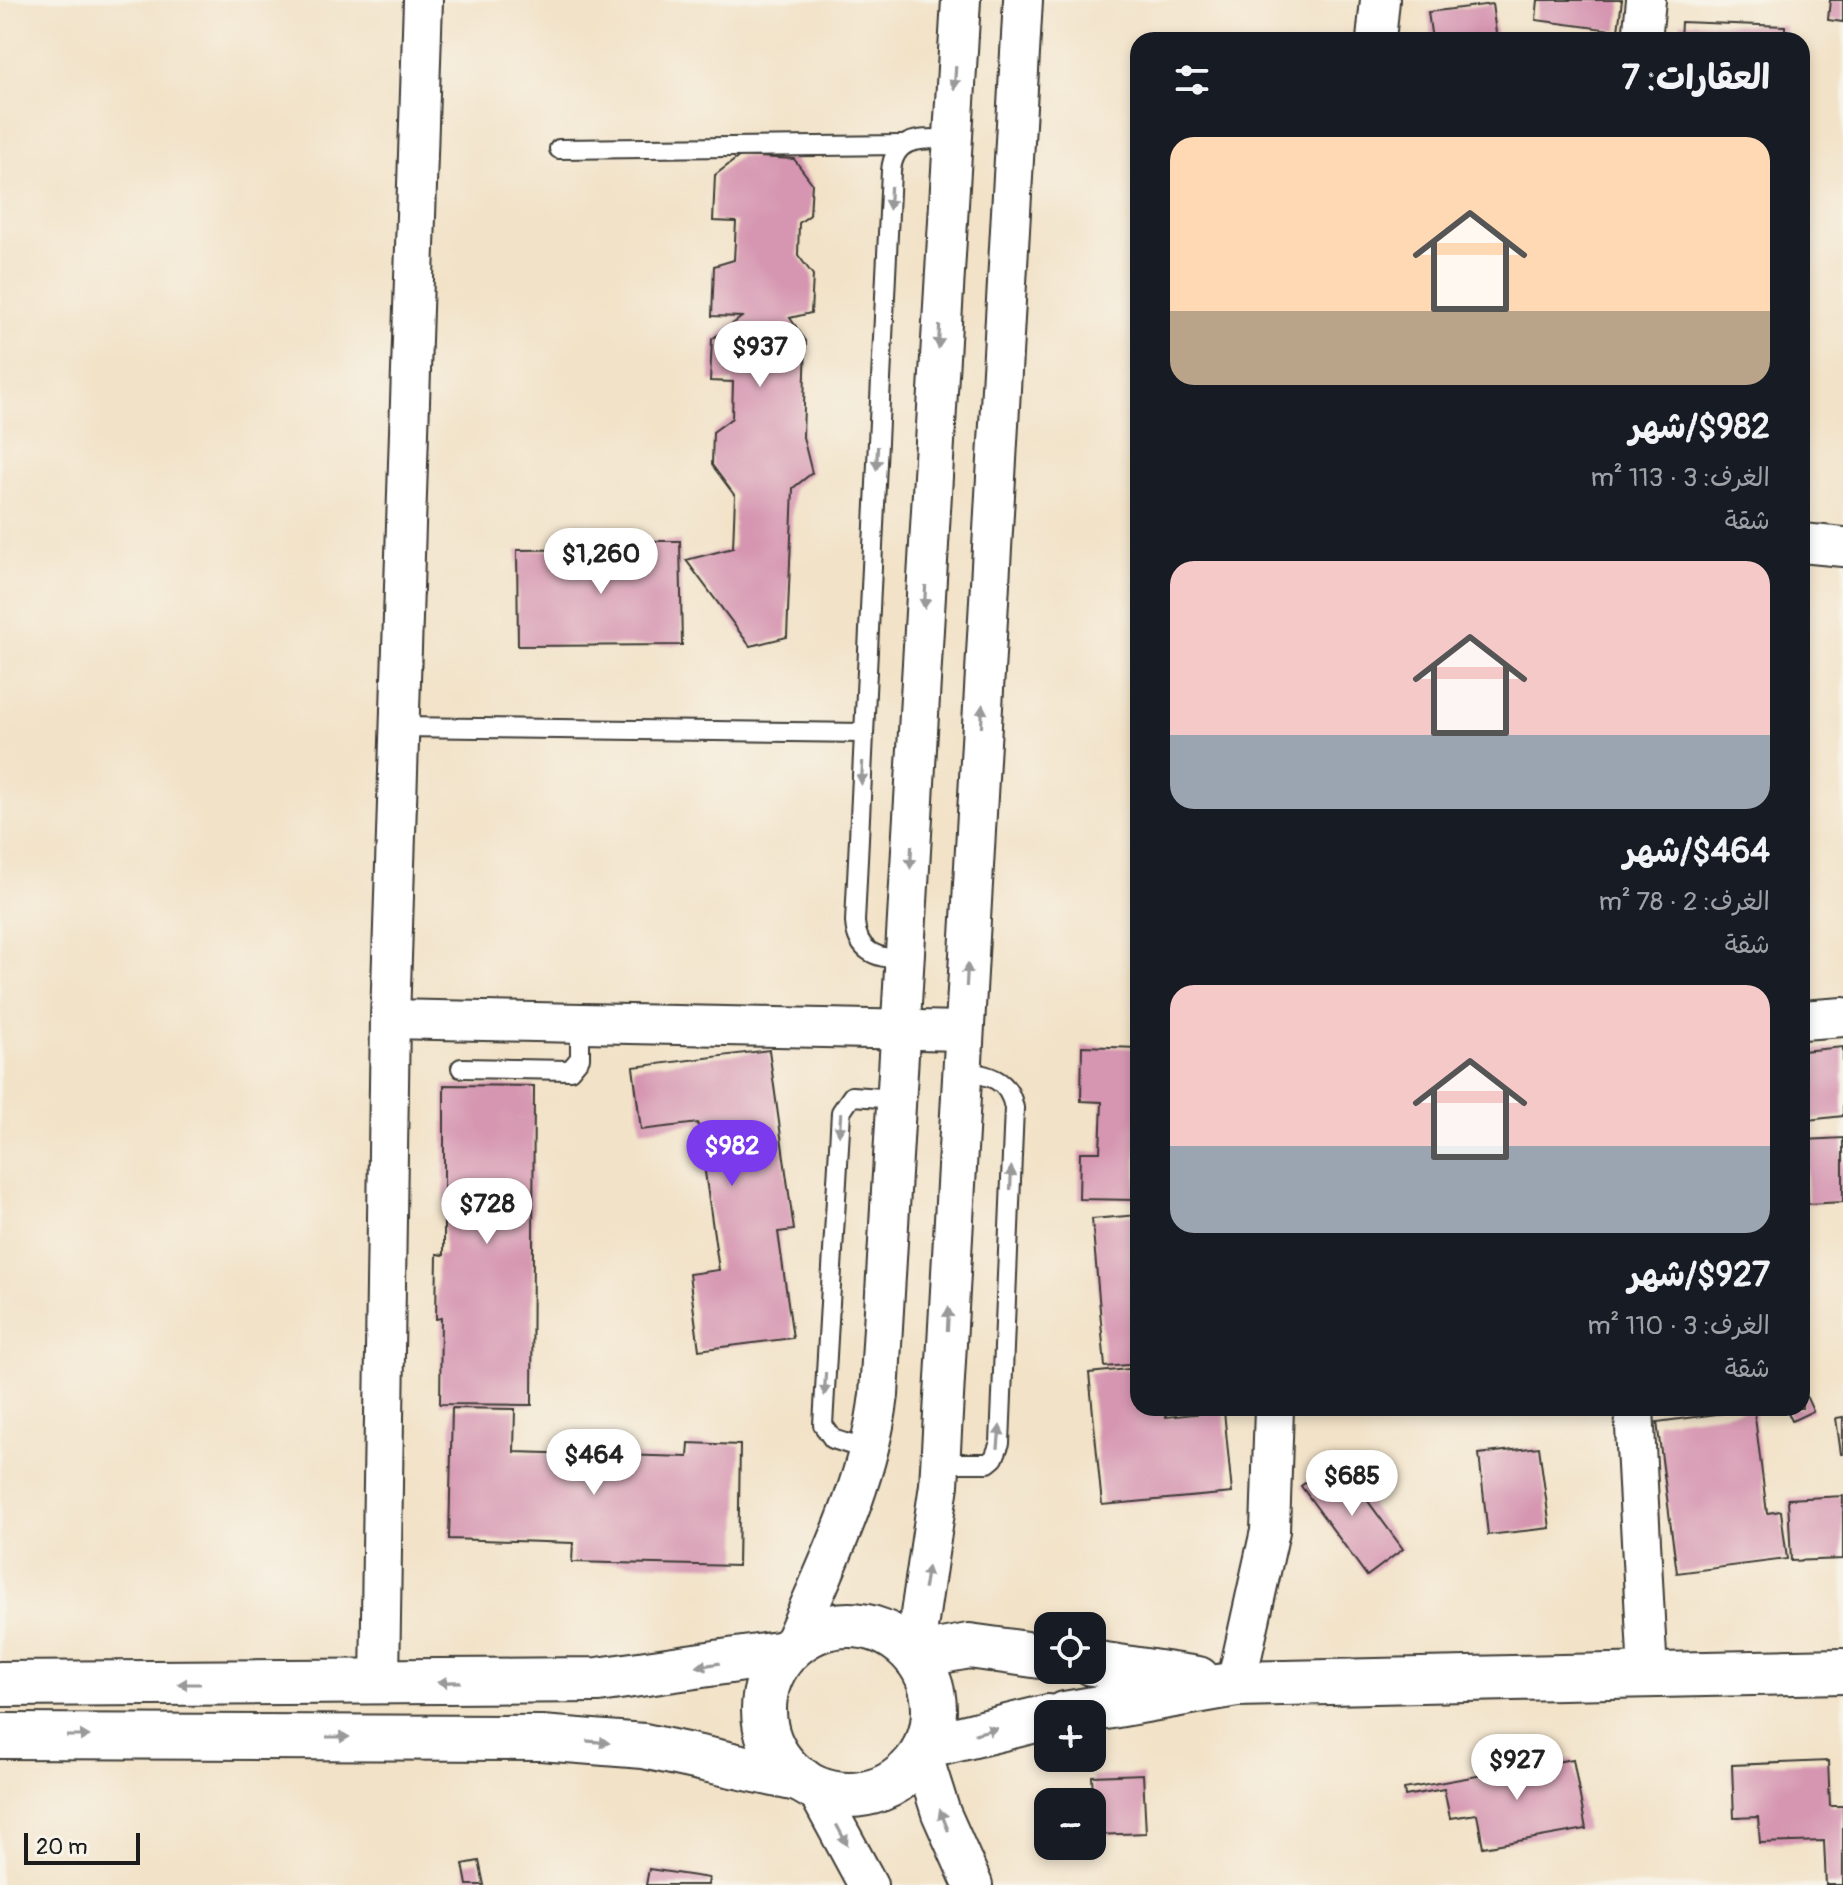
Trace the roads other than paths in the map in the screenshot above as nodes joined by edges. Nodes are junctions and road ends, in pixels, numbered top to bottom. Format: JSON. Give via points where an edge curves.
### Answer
{"nodes":[{"id":1,"x":423,"y":0,"type":"edge"},
{"id":2,"x":961,"y":0,"type":"edge"},
{"id":3,"x":1023,"y":0,"type":"edge"},
{"id":4,"x":1380,"y":0,"type":"edge"},
{"id":5,"x":1646,"y":0,"type":"edge"},
{"id":6,"x":1377,"y":32,"type":"edge"},
{"id":7,"x":1643,"y":32,"type":"edge"},
{"id":8,"x":950,"y":139,"type":"junction"},
{"id":9,"x":902,"y":145,"type":"junction"},
{"id":10,"x":559,"y":149,"type":"dead end"},
{"id":11,"x":1810,"y":544,"type":"edge"},
{"id":12,"x":1843,"y":547,"type":"edge"},
{"id":13,"x":399,"y":727,"type":"junction"},
{"id":14,"x":864,"y":733,"type":"junction"},
{"id":15,"x":905,"y":959,"type":"junction"},
{"id":16,"x":1843,"y":1017,"type":"edge"},
{"id":17,"x":390,"y":1019,"type":"junction"},
{"id":18,"x":1810,"y":1019,"type":"edge"},
{"id":19,"x":580,"y":1023,"type":"junction"},
{"id":20,"x":902,"y":1030,"type":"junction"},
{"id":21,"x":964,"y":1031,"type":"junction"},
{"id":22,"x":461,"y":1068,"type":"dead end"},
{"id":23,"x":962,"y":1071,"type":"junction"},
{"id":24,"x":897,"y":1099,"type":"junction"},
{"id":25,"x":1274,"y":1416,"type":"edge"},
{"id":26,"x":1634,"y":1416,"type":"edge"},
{"id":27,"x":870,"y":1451,"type":"junction"},
{"id":28,"x":940,"y":1463,"type":"junction"},
{"id":29,"x":788,"y":1649,"type":"junction"},
{"id":30,"x":915,"y":1655,"type":"junction"},
{"id":31,"x":1034,"y":1655,"type":"edge"},
{"id":32,"x":1106,"y":1665,"type":"edge"},
{"id":33,"x":1843,"y":1671,"type":"edge"},
{"id":34,"x":1648,"y":1675,"type":"junction"},
{"id":35,"x":380,"y":1683,"type":"junction"},
{"id":36,"x":0,"y":1684,"type":"edge"},
{"id":37,"x":1236,"y":1684,"type":"junction"},
{"id":38,"x":1106,"y":1707,"type":"edge"},
{"id":39,"x":1034,"y":1721,"type":"edge"},
{"id":40,"x":0,"y":1736,"type":"edge"},
{"id":41,"x":924,"y":1750,"type":"junction"},
{"id":42,"x":808,"y":1784,"type":"junction"},
{"id":43,"x":868,"y":1885,"type":"edge"},
{"id":44,"x":973,"y":1885,"type":"edge"}],
"edges":[{"from":1,"to":13,"type":"street"},
{"from":2,"to":8,"type":"street","one_way":true},
{"from":21,"to":3,"type":"street","one_way":true},
{"from":4,"to":6,"type":"street"},
{"from":5,"to":7,"type":"street"},
{"from":8,"to":9,"type":"lane"},
{"from":8,"to":15,"type":"street","one_way":true},
{"from":9,"to":10,"type":"lane"},
{"from":9,"to":14,"type":"lane","one_way":true,"via":[[891,171]]},
{"from":11,"to":12,"type":"street"},
{"from":13,"to":14,"type":"lane"},
{"from":13,"to":17,"type":"street"},
{"from":14,"to":15,"type":"lane","one_way":true,"via":[[855,933],[878,957]]},
{"from":15,"to":20,"type":"street"},
{"from":16,"to":18,"type":"street"},
{"from":17,"to":19,"type":"street"},
{"from":17,"to":35,"type":"street"},
{"from":19,"to":20,"type":"street"},
{"from":19,"to":22,"type":"lane","via":[[580,1058],[570,1070]]},
{"from":20,"to":21,"type":"street"},
{"from":20,"to":24,"type":"street"},
{"from":21,"to":23,"type":"street"},
{"from":28,"to":23,"type":"street","one_way":true},
{"from":28,"to":23,"type":"lane","one_way":true,"via":[[988,1463],[1000,1443],[1014,1108],[999,1079]]},
{"from":24,"to":27,"type":"street","via":[[879,1395]]},
{"from":24,"to":27,"type":"lane","one_way":true,"via":[[852,1096],[841,1112],[823,1425],[833,1439]]},
{"from":25,"to":37,"type":"street","via":[[1270,1531]]},
{"from":26,"to":34,"type":"street"},
{"from":27,"to":29,"type":"street","via":[[856,1496]]},
{"from":30,"to":28,"type":"street","one_way":true},
{"from":29,"to":30,"type":"main road","via":[[815,1631],[868,1626]]},
{"from":29,"to":35,"type":"main road","one_way":true,"via":[[598,1680]]},
{"from":29,"to":42,"type":"main road","via":[[769,1685],[765,1720],[784,1764]]},
{"from":30,"to":31,"type":"main road","via":[[969,1646]]},
{"from":30,"to":41,"type":"main road","via":[[934,1700]]},
{"from":32,"to":37,"type":"main road"},
{"from":33,"to":34,"type":"main road"},
{"from":34,"to":37,"type":"main road"},
{"from":35,"to":36,"type":"main road","one_way":true},
{"from":37,"to":38,"type":"main road"},
{"from":41,"to":39,"type":"main road","one_way":true},
{"from":40,"to":42,"type":"main road","one_way":true,"via":[[541,1738],[644,1746]]},
{"from":41,"to":42,"type":"main road","via":[[887,1786],[839,1794]]},
{"from":44,"to":41,"type":"street","one_way":true,"via":[[941,1813]]},
{"from":42,"to":43,"type":"street","one_way":true}]}
